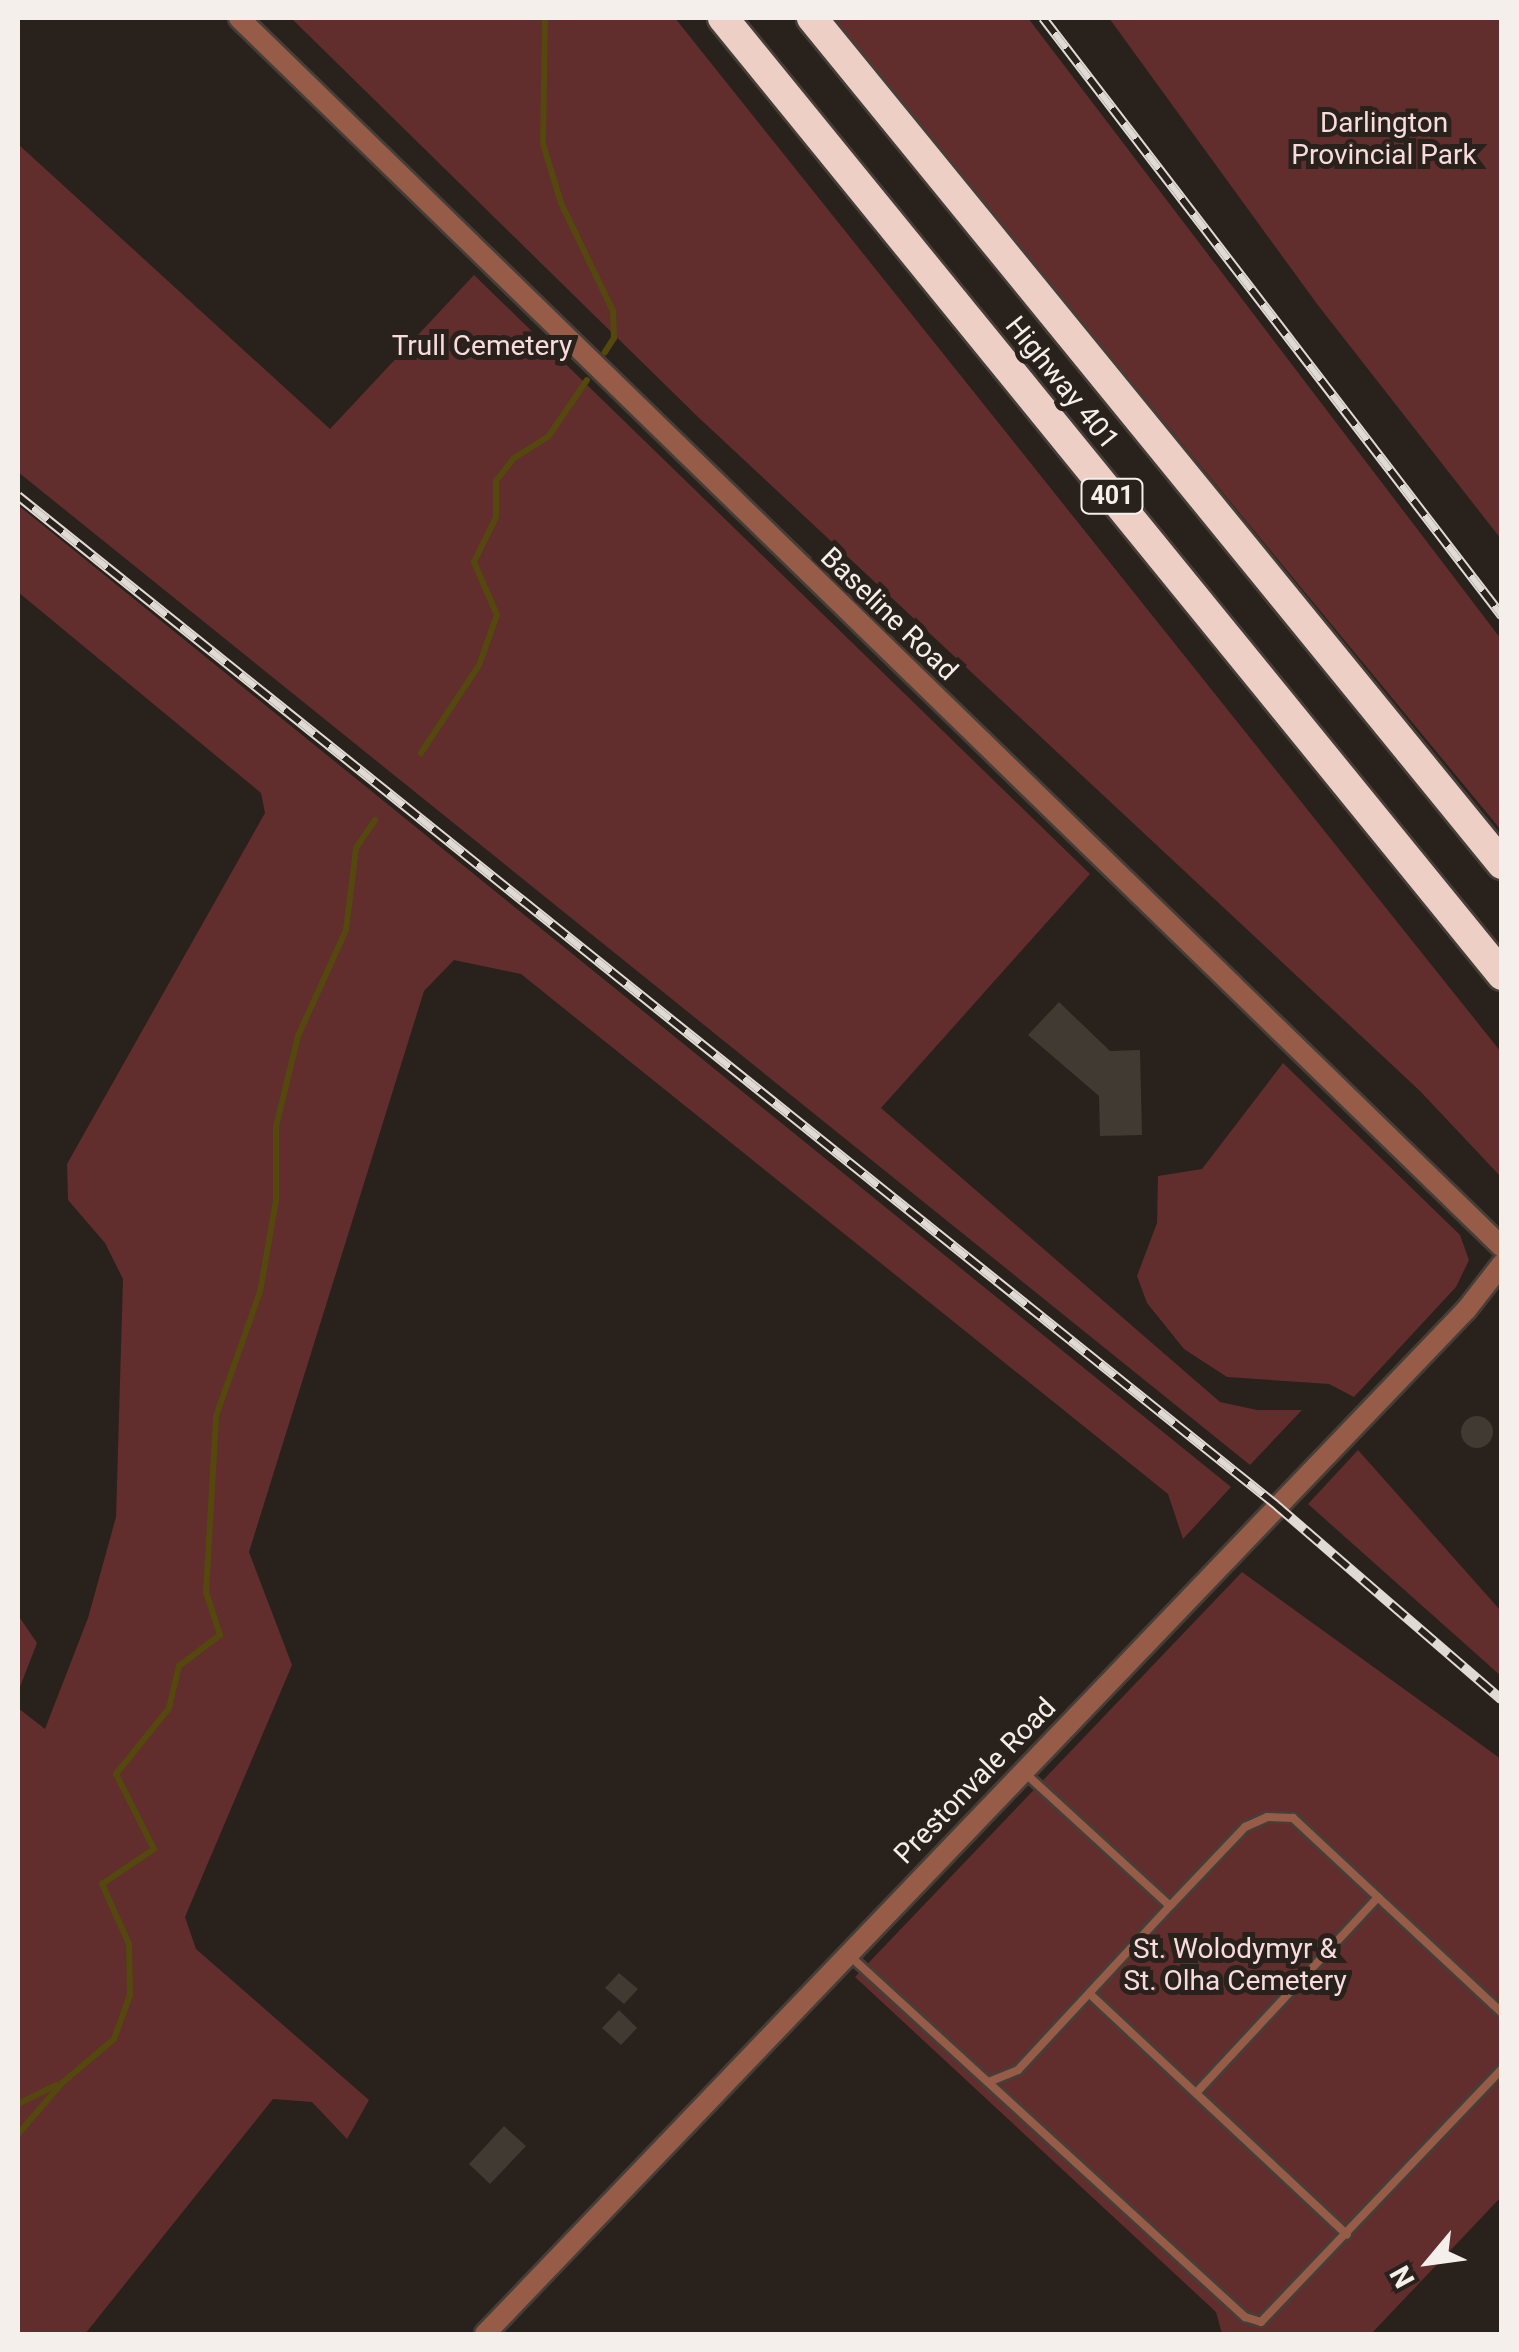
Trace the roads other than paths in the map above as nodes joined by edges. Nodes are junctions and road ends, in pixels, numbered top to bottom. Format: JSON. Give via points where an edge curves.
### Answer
{"nodes":[{"id":1,"x":240,"y":18,"type":"edge"},
{"id":2,"x":723,"y":18,"type":"edge"},
{"id":3,"x":812,"y":18,"type":"edge"},
{"id":4,"x":1502,"y":864,"type":"edge"},
{"id":5,"x":1502,"y":975,"type":"edge"},
{"id":6,"x":1502,"y":1248,"type":"edge"},
{"id":7,"x":1502,"y":1264,"type":"edge"},
{"id":8,"x":1022,"y":1771,"type":"junction"},
{"id":9,"x":1378,"y":1897,"type":"junction"},
{"id":10,"x":1170,"y":1906,"type":"junction"},
{"id":11,"x":848,"y":1954,"type":"junction"},
{"id":12,"x":1092,"y":1996,"type":"junction"},
{"id":13,"x":1502,"y":2013,"type":"edge"},
{"id":14,"x":1502,"y":2069,"type":"edge"},
{"id":15,"x":991,"y":2081,"type":"junction"},
{"id":16,"x":1197,"y":2092,"type":"junction"},
{"id":17,"x":1347,"y":2235,"type":"junction"},
{"id":18,"x":485,"y":2334,"type":"edge"}],
"edges":[{"from":1,"to":6,"type":"street","name":"Baseline Road"},
{"from":2,"to":5,"type":"highway","name":"Highway 401","number":"401"},
{"from":3,"to":4,"type":"highway","name":"Highway 401","number":"401"},
{"from":7,"to":8,"type":"street","name":"Prestonvale Road","via":[[1467,1310]]},
{"from":8,"to":10,"type":"lane"},
{"from":8,"to":11,"type":"street","name":"Prestonvale Road"},
{"from":9,"to":10,"type":"lane","via":[[1293,1818],[1266,1816],[1245,1827]]},
{"from":9,"to":13,"type":"lane"},
{"from":9,"to":16,"type":"lane"},
{"from":10,"to":12,"type":"lane"},
{"from":11,"to":15,"type":"lane"},
{"from":11,"to":18,"type":"street","name":"Prestonvale Road"},
{"from":12,"to":15,"type":"lane","via":[[1018,2070]]},
{"from":12,"to":16,"type":"lane"},
{"from":14,"to":17,"type":"lane"},
{"from":15,"to":17,"type":"lane","via":[[1245,2317],[1272,2317]]},
{"from":16,"to":17,"type":"lane"}]}
